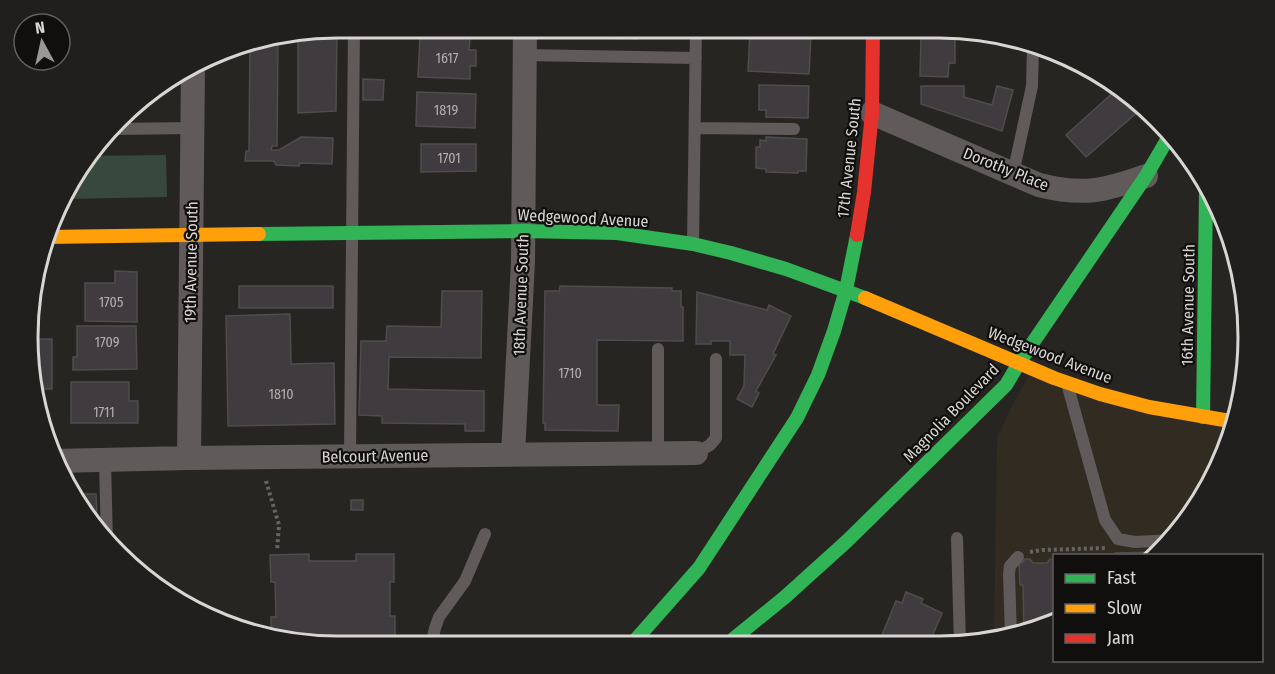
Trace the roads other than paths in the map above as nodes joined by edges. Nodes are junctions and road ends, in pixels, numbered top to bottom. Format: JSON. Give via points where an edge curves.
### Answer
{"nodes":[{"id":1,"x":354,"y":37,"type":"edge"},
{"id":2,"x":525,"y":37,"type":"edge"},
{"id":3,"x":696,"y":37,"type":"edge"},
{"id":4,"x":873,"y":37,"type":"edge"},
{"id":5,"x":1033,"y":53,"type":"edge"},
{"id":6,"x":525,"y":55,"type":"junction"},
{"id":7,"x":696,"y":58,"type":"junction"},
{"id":8,"x":194,"y":74,"type":"edge"},
{"id":9,"x":872,"y":113,"type":"junction"},
{"id":10,"x":193,"y":128,"type":"junction"},
{"id":11,"x":695,"y":128,"type":"junction"},
{"id":12,"x":122,"y":129,"type":"edge"},
{"id":13,"x":794,"y":129,"type":"dead end"},
{"id":14,"x":1165,"y":143,"type":"edge"},
{"id":15,"x":1013,"y":174,"type":"junction"},
{"id":16,"x":1146,"y":176,"type":"junction"},
{"id":17,"x":1206,"y":203,"type":"edge"},
{"id":18,"x":523,"y":231,"type":"junction"},
{"id":19,"x":352,"y":233,"type":"junction"},
{"id":20,"x":192,"y":235,"type":"junction"},
{"id":21,"x":55,"y":237,"type":"edge"},
{"id":22,"x":693,"y":244,"type":"junction"},
{"id":23,"x":846,"y":290,"type":"junction"},
{"id":24,"x":658,"y":349,"type":"dead end"},
{"id":25,"x":716,"y":360,"type":"dead end"},
{"id":26,"x":1019,"y":363,"type":"junction"},
{"id":27,"x":1067,"y":383,"type":"junction"},
{"id":28,"x":1203,"y":417,"type":"junction"},
{"id":29,"x":1226,"y":420,"type":"edge"},
{"id":30,"x":658,"y":453,"type":"junction"},
{"id":31,"x":696,"y":453,"type":"joint"},
{"id":32,"x":513,"y":454,"type":"junction"},
{"id":33,"x":351,"y":456,"type":"junction"},
{"id":34,"x":189,"y":458,"type":"junction"},
{"id":35,"x":105,"y":460,"type":"junction"},
{"id":36,"x":64,"y":461,"type":"edge"},
{"id":37,"x":107,"y":528,"type":"edge"},
{"id":38,"x":485,"y":534,"type":"dead end"},
{"id":39,"x":957,"y":538,"type":"dead end"},
{"id":40,"x":1157,"y":541,"type":"edge"},
{"id":41,"x":1018,"y":557,"type":"road end"},
{"id":42,"x":1011,"y":627,"type":"edge"},
{"id":43,"x":433,"y":636,"type":"edge"},
{"id":44,"x":638,"y":636,"type":"edge"},
{"id":45,"x":737,"y":636,"type":"edge"},
{"id":46,"x":960,"y":636,"type":"edge"}],
"edges":[{"from":1,"to":19,"type":"lane"},
{"from":2,"to":6,"type":"street","name":"18th Avenue South"},
{"from":3,"to":7,"type":"lane"},
{"from":4,"to":9,"type":"main road","name":"17th Avenue South"},
{"from":5,"to":15,"type":"lane","via":[[1032,86]]},
{"from":6,"to":7,"type":"lane"},
{"from":6,"to":18,"type":"street","name":"18th Avenue South"},
{"from":7,"to":11,"type":"lane"},
{"from":8,"to":10,"type":"street","name":"19th Avenue South"},
{"from":9,"to":15,"type":"street","name":"Dorothy Place"},
{"from":9,"to":23,"type":"main road","name":"17th Avenue South","via":[[864,192]]},
{"from":10,"to":12,"type":"lane"},
{"from":10,"to":20,"type":"street","name":"19th Avenue South"},
{"from":11,"to":13,"type":"lane"},
{"from":11,"to":22,"type":"lane"},
{"from":14,"to":16,"type":"main road","name":"Magnolia Boulevard"},
{"from":15,"to":16,"type":"street","name":"Dorothy Place","via":[[1053,188],[1082,191],[1097,191]]},
{"from":16,"to":26,"type":"main road","name":"Magnolia Boulevard"},
{"from":17,"to":28,"type":"main road","name":"16th Avenue South"},
{"from":18,"to":19,"type":"main road","name":"Wedgewood Avenue"},
{"from":18,"to":22,"type":"main road","name":"Wedgewood Avenue","via":[[617,233]]},
{"from":18,"to":32,"type":"street","name":"18th Avenue South"},
{"from":19,"to":20,"type":"main road","name":"Wedgewood Avenue"},
{"from":19,"to":33,"type":"lane"},
{"from":20,"to":21,"type":"main road","name":"Wedgewood Avenue"},
{"from":20,"to":34,"type":"street","name":"19th Avenue South"},
{"from":22,"to":23,"type":"main road","name":"Wedgewood Avenue"},
{"from":23,"to":26,"type":"main road","name":"Wedgewood Avenue"},
{"from":23,"to":44,"type":"main road","via":[[818,375],[797,418],[699,568]]},
{"from":24,"to":30,"type":"lane"},
{"from":25,"to":31,"type":"lane","via":[[716,438]]},
{"from":26,"to":27,"type":"main road","name":"Wedgewood Avenue"},
{"from":26,"to":45,"type":"main road","name":"Magnolia Boulevard","via":[[1006,385],[847,541]]},
{"from":27,"to":28,"type":"main road","name":"Wedgewood Avenue","via":[[1149,407]]},
{"from":27,"to":40,"type":"lane","via":[[1105,520],[1118,539]]},
{"from":28,"to":29,"type":"main road","name":"Wedgewood Avenue"},
{"from":30,"to":31,"type":"street","name":"Belcourt Avenue"},
{"from":30,"to":32,"type":"street","name":"Belcourt Avenue"},
{"from":32,"to":33,"type":"street","name":"Belcourt Avenue"},
{"from":33,"to":34,"type":"street","name":"Belcourt Avenue"},
{"from":34,"to":35,"type":"street","name":"Belcourt Avenue"},
{"from":35,"to":36,"type":"street","name":"Belcourt Avenue"},
{"from":35,"to":37,"type":"lane"},
{"from":38,"to":43,"type":"lane","via":[[465,580],[439,617]]},
{"from":39,"to":46,"type":"lane"},
{"from":41,"to":42,"type":"lane","via":[[1009,573]]}]}
